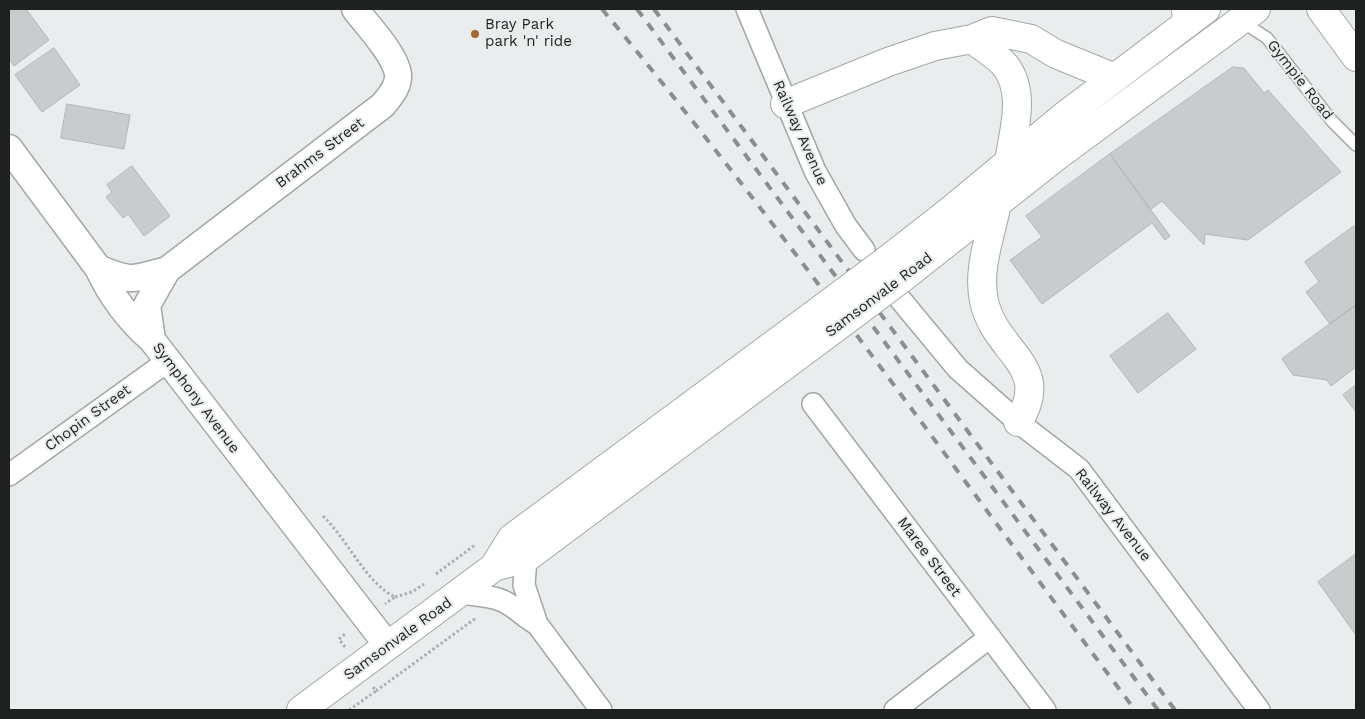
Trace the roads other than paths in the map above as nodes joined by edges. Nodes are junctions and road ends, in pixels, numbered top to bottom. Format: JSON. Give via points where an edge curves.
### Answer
{"nodes":[{"id":1,"x":355,"y":9,"type":"edge"},
{"id":2,"x":747,"y":9,"type":"edge"},
{"id":3,"x":1321,"y":9,"type":"edge"},
{"id":4,"x":1193,"y":13,"type":"edge"},
{"id":5,"x":1248,"y":15,"type":"edge"},
{"id":6,"x":972,"y":39,"type":"junction"},
{"id":7,"x":1356,"y":57,"type":"edge"},
{"id":8,"x":1115,"y":78,"type":"junction"},
{"id":9,"x":785,"y":104,"type":"junction"},
{"id":10,"x":1356,"y":145,"type":"edge"},
{"id":11,"x":9,"y":148,"type":"edge"},
{"id":12,"x":1009,"y":161,"type":"junction"},
{"id":13,"x":997,"y":203,"type":"junction"},
{"id":14,"x":98,"y":268,"type":"junction"},
{"id":15,"x":167,"y":270,"type":"junction"},
{"id":16,"x":888,"y":272,"type":"junction"},
{"id":17,"x":819,"y":325,"type":"junction"},
{"id":18,"x":152,"y":340,"type":"junction"},
{"id":19,"x":168,"y":360,"type":"junction"},
{"id":20,"x":813,"y":404,"type":"dead end"},
{"id":21,"x":1018,"y":422,"type":"junction"},
{"id":22,"x":9,"y":475,"type":"edge"},
{"id":23,"x":526,"y":558,"type":"junction"},
{"id":24,"x":494,"y":568,"type":"junction"},
{"id":25,"x":460,"y":593,"type":"junction"},
{"id":26,"x":537,"y":624,"type":"junction"},
{"id":27,"x":990,"y":637,"type":"junction"},
{"id":28,"x":388,"y":646,"type":"junction"},
{"id":29,"x":301,"y":710,"type":"edge"},
{"id":30,"x":601,"y":710,"type":"edge"},
{"id":31,"x":895,"y":710,"type":"edge"},
{"id":32,"x":1045,"y":710,"type":"edge"},
{"id":33,"x":1259,"y":710,"type":"edge"}],
"edges":[{"from":1,"to":15,"type":"street","name":"Brahms Street","via":[[392,58],[398,75],[394,91],[383,105]]},
{"from":2,"to":9,"type":"street","name":"Railway Avenue"},
{"from":3,"to":7,"type":"main road"},
{"from":4,"to":8,"type":"main road","name":"Samsonvale Road"},
{"from":5,"to":10,"type":"lane","name":"Gympie Road","via":[[1332,121]]},
{"from":5,"to":13,"type":"main road","name":"Samsonvale Road"},
{"from":6,"to":8,"type":"main road","via":[[992,31],[1013,34],[1031,39],[1056,54]]},
{"from":6,"to":9,"type":"main road","via":[[934,46]]},
{"from":6,"to":12,"type":"main road","via":[[1002,62],[1012,76],[1018,106]]},
{"from":8,"to":12,"type":"main road","name":"Samsonvale Road"},
{"from":9,"to":16,"type":"street","name":"Railway Avenue","via":[[823,188]]},
{"from":11,"to":14,"type":"street","name":"Symphony Avenue"},
{"from":12,"to":16,"type":"main road","name":"Samsonvale Road"},
{"from":13,"to":16,"type":"main road","name":"Samsonvale Road"},
{"from":13,"to":21,"type":"main road","via":[[982,282],[990,318],[1028,376],[1031,386],[1031,398]]},
{"from":14,"to":15,"type":"street","name":"Brahms Street","via":[[135,280]]},
{"from":14,"to":18,"type":"street","name":"Symphony Avenue","via":[[107,288],[135,326]]},
{"from":15,"to":18,"type":"street","name":"Brahms Street","via":[[147,305]]},
{"from":16,"to":17,"type":"main road","name":"Samsonvale Road","bridge":true},
{"from":16,"to":21,"type":"street","name":"Railway Avenue","via":[[958,369]]},
{"from":17,"to":23,"type":"main road","name":"Samsonvale Road"},
{"from":17,"to":24,"type":"main road","name":"Samsonvale Road","via":[[512,538]]},
{"from":18,"to":19,"type":"street","name":"Symphony Avenue"},
{"from":19,"to":22,"type":"street","name":"Chopin Street"},
{"from":19,"to":28,"type":"street","name":"Symphony Avenue"},
{"from":20,"to":27,"type":"street","name":"Maree Street"},
{"from":21,"to":33,"type":"street","name":"Railway Avenue","via":[[1079,469]]},
{"from":23,"to":24,"type":"main road","name":"Samsonvale Road"},
{"from":23,"to":26,"type":"street","via":[[524,585]]},
{"from":24,"to":25,"type":"main road","name":"Samsonvale Road"},
{"from":25,"to":26,"type":"street","via":[[502,600]]},
{"from":25,"to":28,"type":"main road","name":"Samsonvale Road"},
{"from":26,"to":30,"type":"street"},
{"from":27,"to":31,"type":"street"},
{"from":27,"to":32,"type":"street","name":"Maree Street"},
{"from":28,"to":29,"type":"main road","name":"Samsonvale Road"}]}
